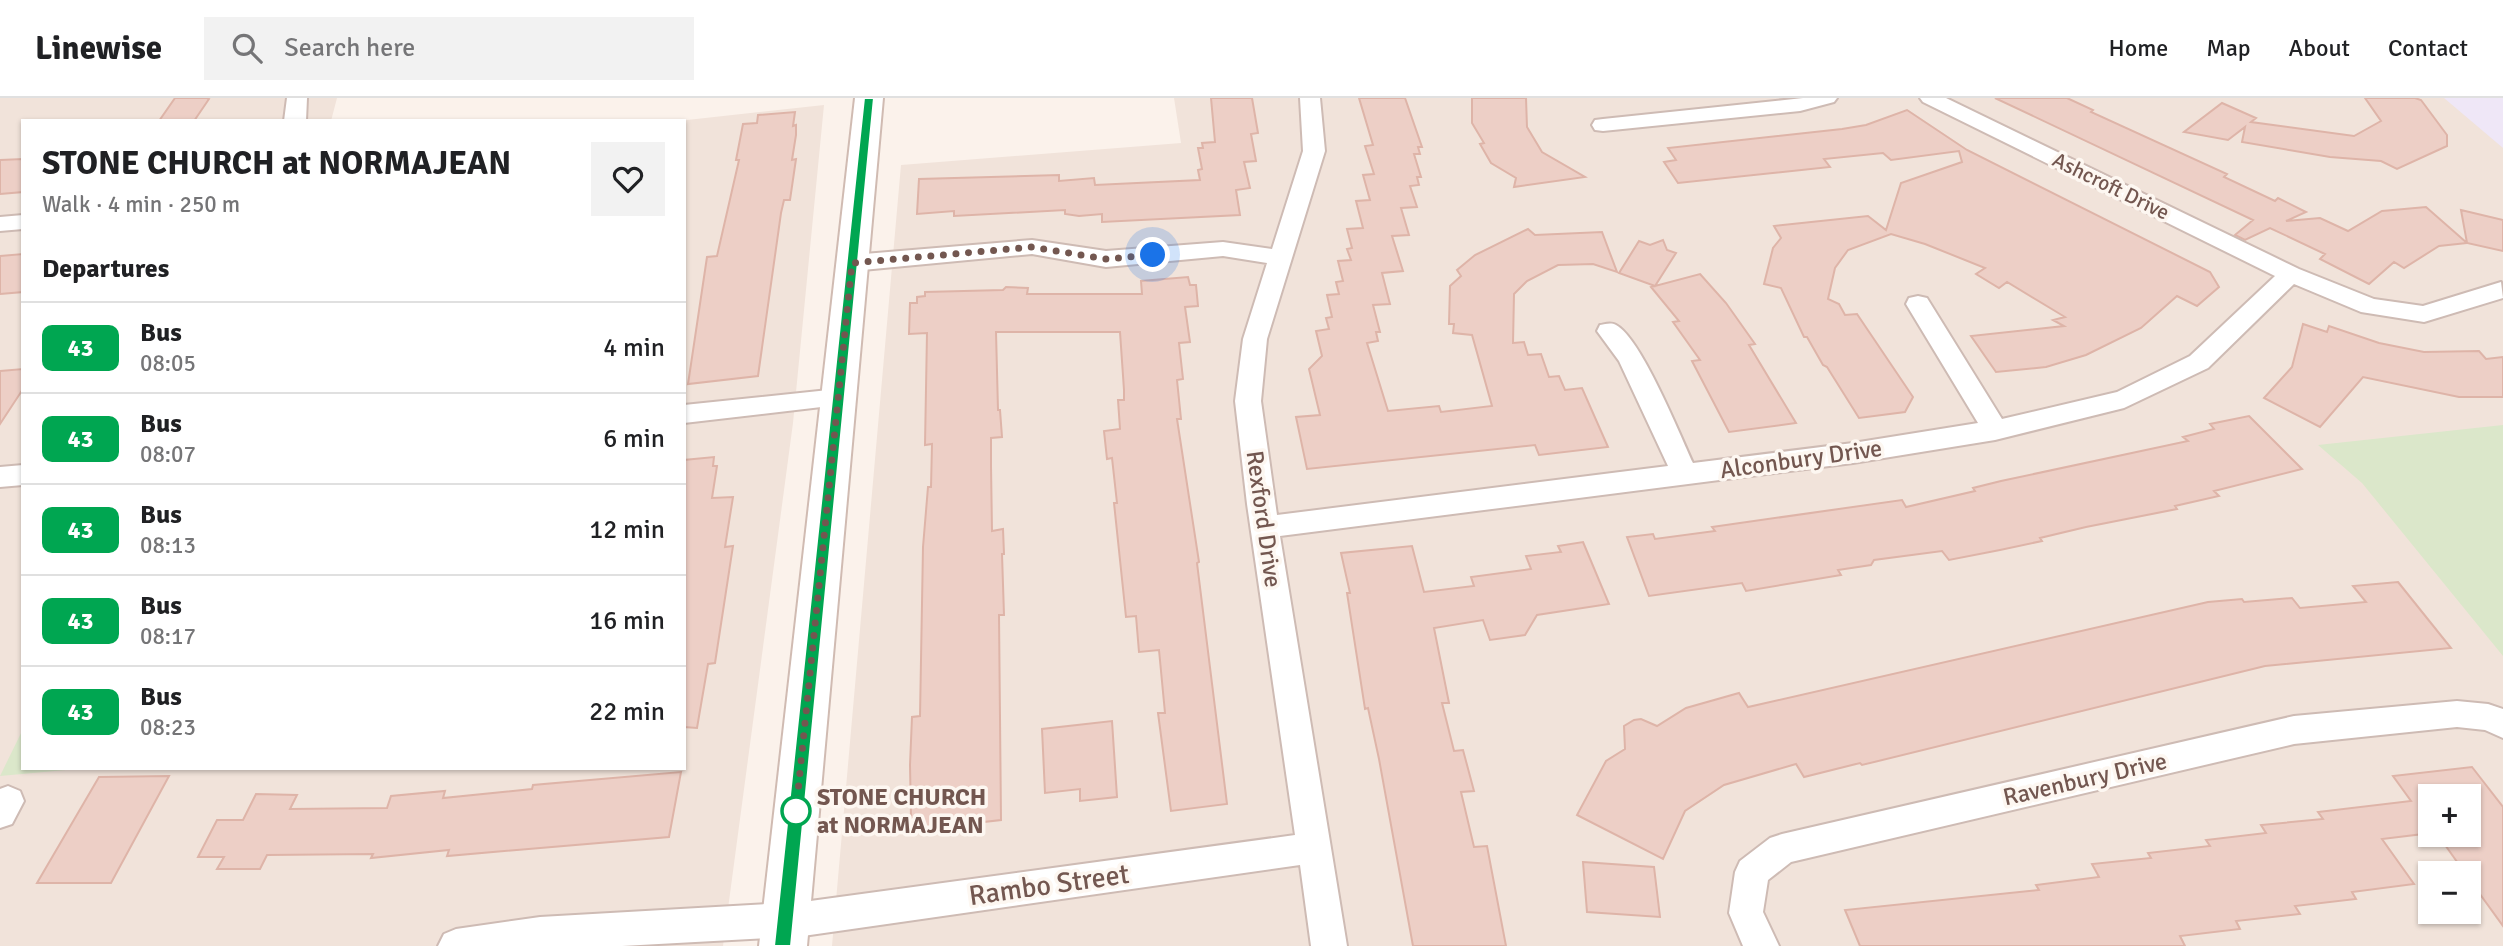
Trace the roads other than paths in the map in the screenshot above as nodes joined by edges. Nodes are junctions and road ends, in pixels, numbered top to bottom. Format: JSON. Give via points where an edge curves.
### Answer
{"nodes":[{"id":1,"x":297,"y":98,"type":"edge"},
{"id":2,"x":869,"y":98,"type":"edge"},
{"id":3,"x":1310,"y":98,"type":"edge"},
{"id":4,"x":1827,"y":98,"type":"edge"},
{"id":5,"x":1930,"y":98,"type":"edge"},
{"id":6,"x":295,"y":119,"type":"edge"},
{"id":7,"x":1603,"y":124,"type":"dead end"},
{"id":8,"x":21,"y":222,"type":"edge"},
{"id":9,"x":0,"y":224,"type":"edge"},
{"id":10,"x":1281,"y":258,"type":"junction"},
{"id":11,"x":852,"y":263,"type":"junction"},
{"id":12,"x":2291,"y":274,"type":"junction"},
{"id":13,"x":2501,"y":290,"type":"edge"},
{"id":14,"x":1919,"y":304,"type":"dead end"},
{"id":15,"x":1609,"y":331,"type":"dead end"},
{"id":16,"x":838,"y":398,"type":"junction"},
{"id":17,"x":686,"y":414,"type":"edge"},
{"id":18,"x":1995,"y":430,"type":"junction"},
{"id":19,"x":1685,"y":474,"type":"junction"},
{"id":20,"x":21,"y":475,"type":"edge"},
{"id":21,"x":0,"y":477,"type":"edge"},
{"id":22,"x":1265,"y":527,"type":"junction"},
{"id":23,"x":2503,"y":724,"type":"edge"},
{"id":24,"x":1313,"y":848,"type":"junction"},
{"id":25,"x":784,"y":933,"type":"edge"},
{"id":26,"x":456,"y":946,"type":"edge"},
{"id":27,"x":1329,"y":946,"type":"edge"},
{"id":28,"x":1761,"y":946,"type":"edge"}],
"edges":[{"from":1,"to":6,"type":"street"},
{"from":2,"to":11,"type":"main road"},
{"from":3,"to":10,"type":"street","name":"Rexford Drive","via":[[1314,151]]},
{"from":4,"to":7,"type":"street","via":[[1800,105]]},
{"from":5,"to":12,"type":"street","name":"Ashcroft Drive"},
{"from":8,"to":9,"type":"street"},
{"from":10,"to":11,"type":"street","via":[[1223,249],[1106,259],[1032,247]]},
{"from":10,"to":22,"type":"street","name":"Rexford Drive","via":[[1255,339],[1248,401]]},
{"from":11,"to":16,"type":"main road"},
{"from":12,"to":13,"type":"street","name":"Ashcroft Drive","via":[[2370,306],[2424,314]]},
{"from":12,"to":18,"type":"street","name":"Alconbury Drive","via":[[2199,362],[2124,399]]},
{"from":14,"to":18,"type":"street"},
{"from":15,"to":19,"type":"street","via":[[1630,358]]},
{"from":16,"to":17,"type":"street"},
{"from":16,"to":25,"type":"main road"},
{"from":18,"to":19,"type":"street","name":"Alconbury Drive"},
{"from":19,"to":22,"type":"street","name":"Alconbury Drive"},
{"from":20,"to":21,"type":"street"},
{"from":22,"to":24,"type":"street","name":"Rexford Drive"},
{"from":23,"to":28,"type":"street","name":"Ravenbury Drive","via":[[2488,717],[2457,714],[2294,730],[1782,849],[1752,872],[1746,913]]},
{"from":24,"to":25,"type":"street","name":"Rambo Street"},
{"from":24,"to":27,"type":"street","name":"Rexford Drive"},
{"from":25,"to":26,"type":"street","name":"Rambo Street","via":[[540,934]]}]}
